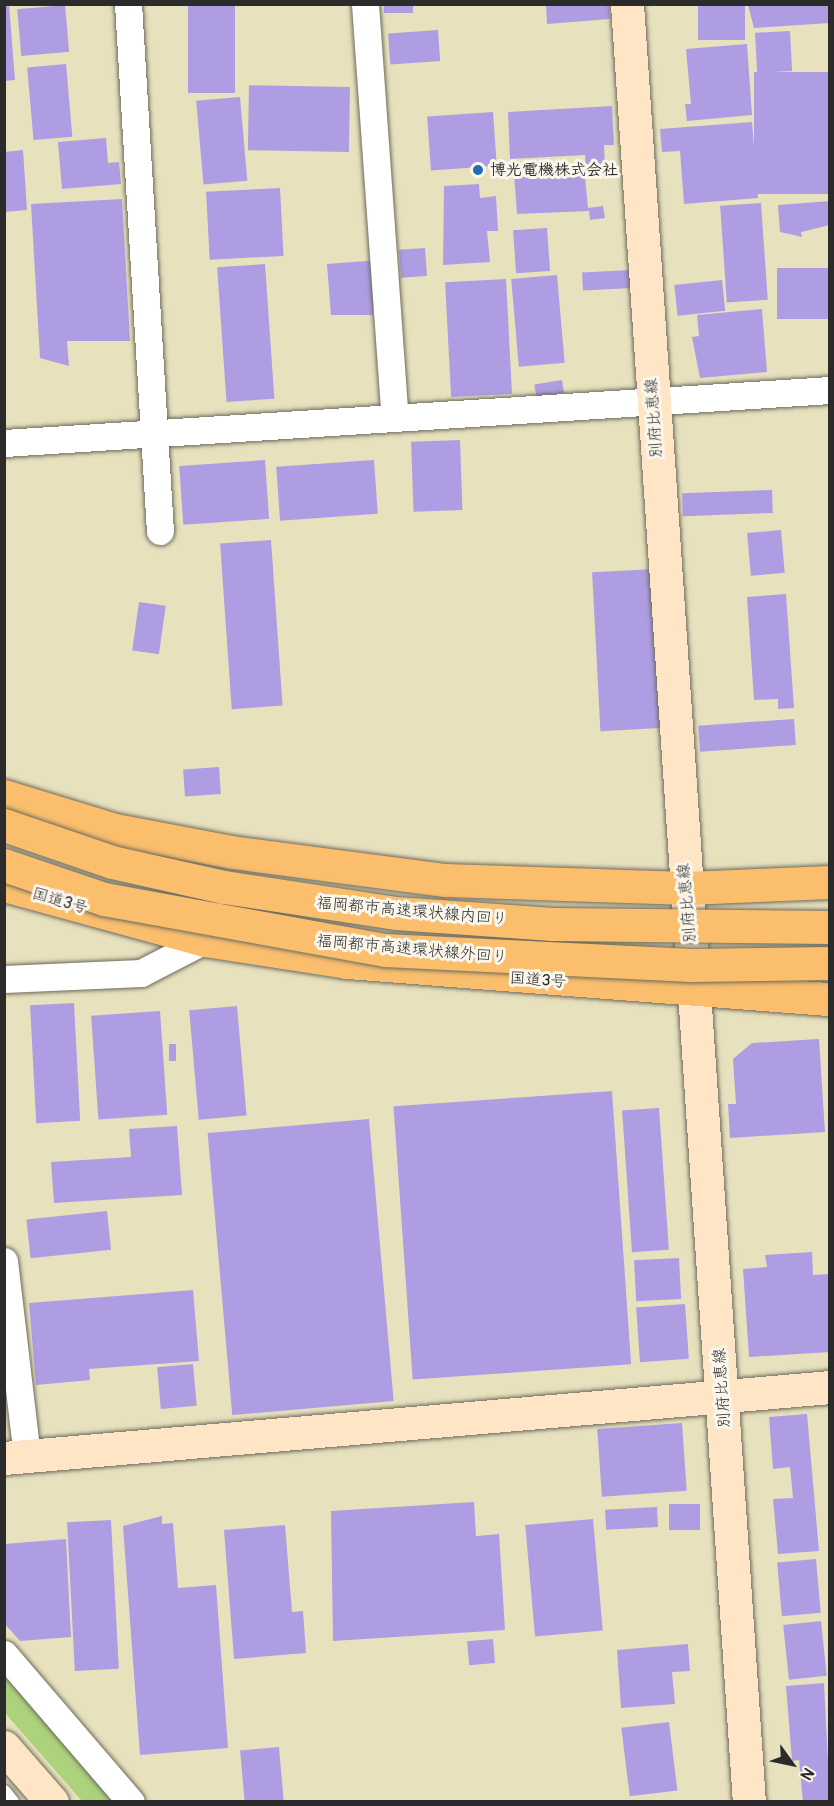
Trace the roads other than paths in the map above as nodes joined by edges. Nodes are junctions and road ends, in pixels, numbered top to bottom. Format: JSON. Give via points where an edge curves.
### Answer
{"nodes":[{"id":1,"x":128,"y":4,"type":"edge"},
{"id":2,"x":365,"y":4,"type":"edge"},
{"id":3,"x":627,"y":4,"type":"edge"},
{"id":4,"x":830,"y":390,"type":"edge"},
{"id":5,"x":654,"y":402,"type":"junction"},
{"id":6,"x":395,"y":418,"type":"junction"},
{"id":7,"x":153,"y":434,"type":"junction"},
{"id":8,"x":4,"y":443,"type":"edge"},
{"id":9,"x":160,"y":531,"type":"dead end"},
{"id":10,"x":4,"y":796,"type":"edge"},
{"id":11,"x":4,"y":825,"type":"edge"},
{"id":12,"x":4,"y":865,"type":"edge"},
{"id":13,"x":830,"y":882,"type":"edge"},
{"id":14,"x":4,"y":885,"type":"edge"},
{"id":15,"x":686,"y":888,"type":"junction"},
{"id":16,"x":830,"y":927,"type":"edge"},
{"id":17,"x":206,"y":940,"type":"junction"},
{"id":18,"x":830,"y":963,"type":"edge"},
{"id":19,"x":4,"y":979,"type":"edge"},
{"id":20,"x":696,"y":992,"type":"junction"},
{"id":21,"x":830,"y":999,"type":"edge"},
{"id":22,"x":4,"y":1261,"type":"edge"},
{"id":23,"x":830,"y":1388,"type":"edge"},
{"id":24,"x":722,"y":1393,"type":"junction"},
{"id":25,"x":16,"y":1457,"type":"edge"},
{"id":26,"x":4,"y":1654,"type":"edge"},
{"id":27,"x":4,"y":1747,"type":"edge"},
{"id":28,"x":52,"y":1802,"type":"edge"},
{"id":29,"x":131,"y":1802,"type":"edge"},
{"id":30,"x":749,"y":1802,"type":"edge"}],
"edges":[{"from":1,"to":7,"type":"street"},
{"from":2,"to":6,"type":"street"},
{"from":3,"to":5,"type":"main road","name":"別府比恵線"},
{"from":4,"to":5,"type":"street"},
{"from":5,"to":6,"type":"street"},
{"from":5,"to":15,"type":"main road","name":"別府比恵線"},
{"from":6,"to":7,"type":"street"},
{"from":7,"to":8,"type":"street"},
{"from":7,"to":9,"type":"street"},
{"from":10,"to":15,"type":"highway","via":[[115,830],[346,868],[534,885]]},
{"from":11,"to":16,"type":"highway","name":"福岡都市高速環状線内回り","bridge":true,"via":[[112,862],[342,906],[553,924]]},
{"from":12,"to":18,"type":"highway","name":"福岡都市高速環状線外回り","bridge":true,"via":[[104,899],[243,929],[385,950],[691,965]]},
{"from":13,"to":15,"type":"highway"},
{"from":14,"to":17,"type":"highway","name":"国道3号"},
{"from":15,"to":20,"type":"main road","name":"別府比恵線"},
{"from":17,"to":19,"type":"street","via":[[141,973]]},
{"from":17,"to":20,"type":"highway","name":"国道3号","via":[[347,962]]},
{"from":20,"to":21,"type":"highway","name":"国道3号"},
{"from":20,"to":24,"type":"main road","name":"別府比恵線"},
{"from":22,"to":25,"type":"street"},
{"from":23,"to":24,"type":"main road"},
{"from":24,"to":25,"type":"main road"},
{"from":24,"to":30,"type":"main road","name":"別府比恵線"},
{"from":26,"to":29,"type":"street"},
{"from":27,"to":28,"type":"main road"}]}
